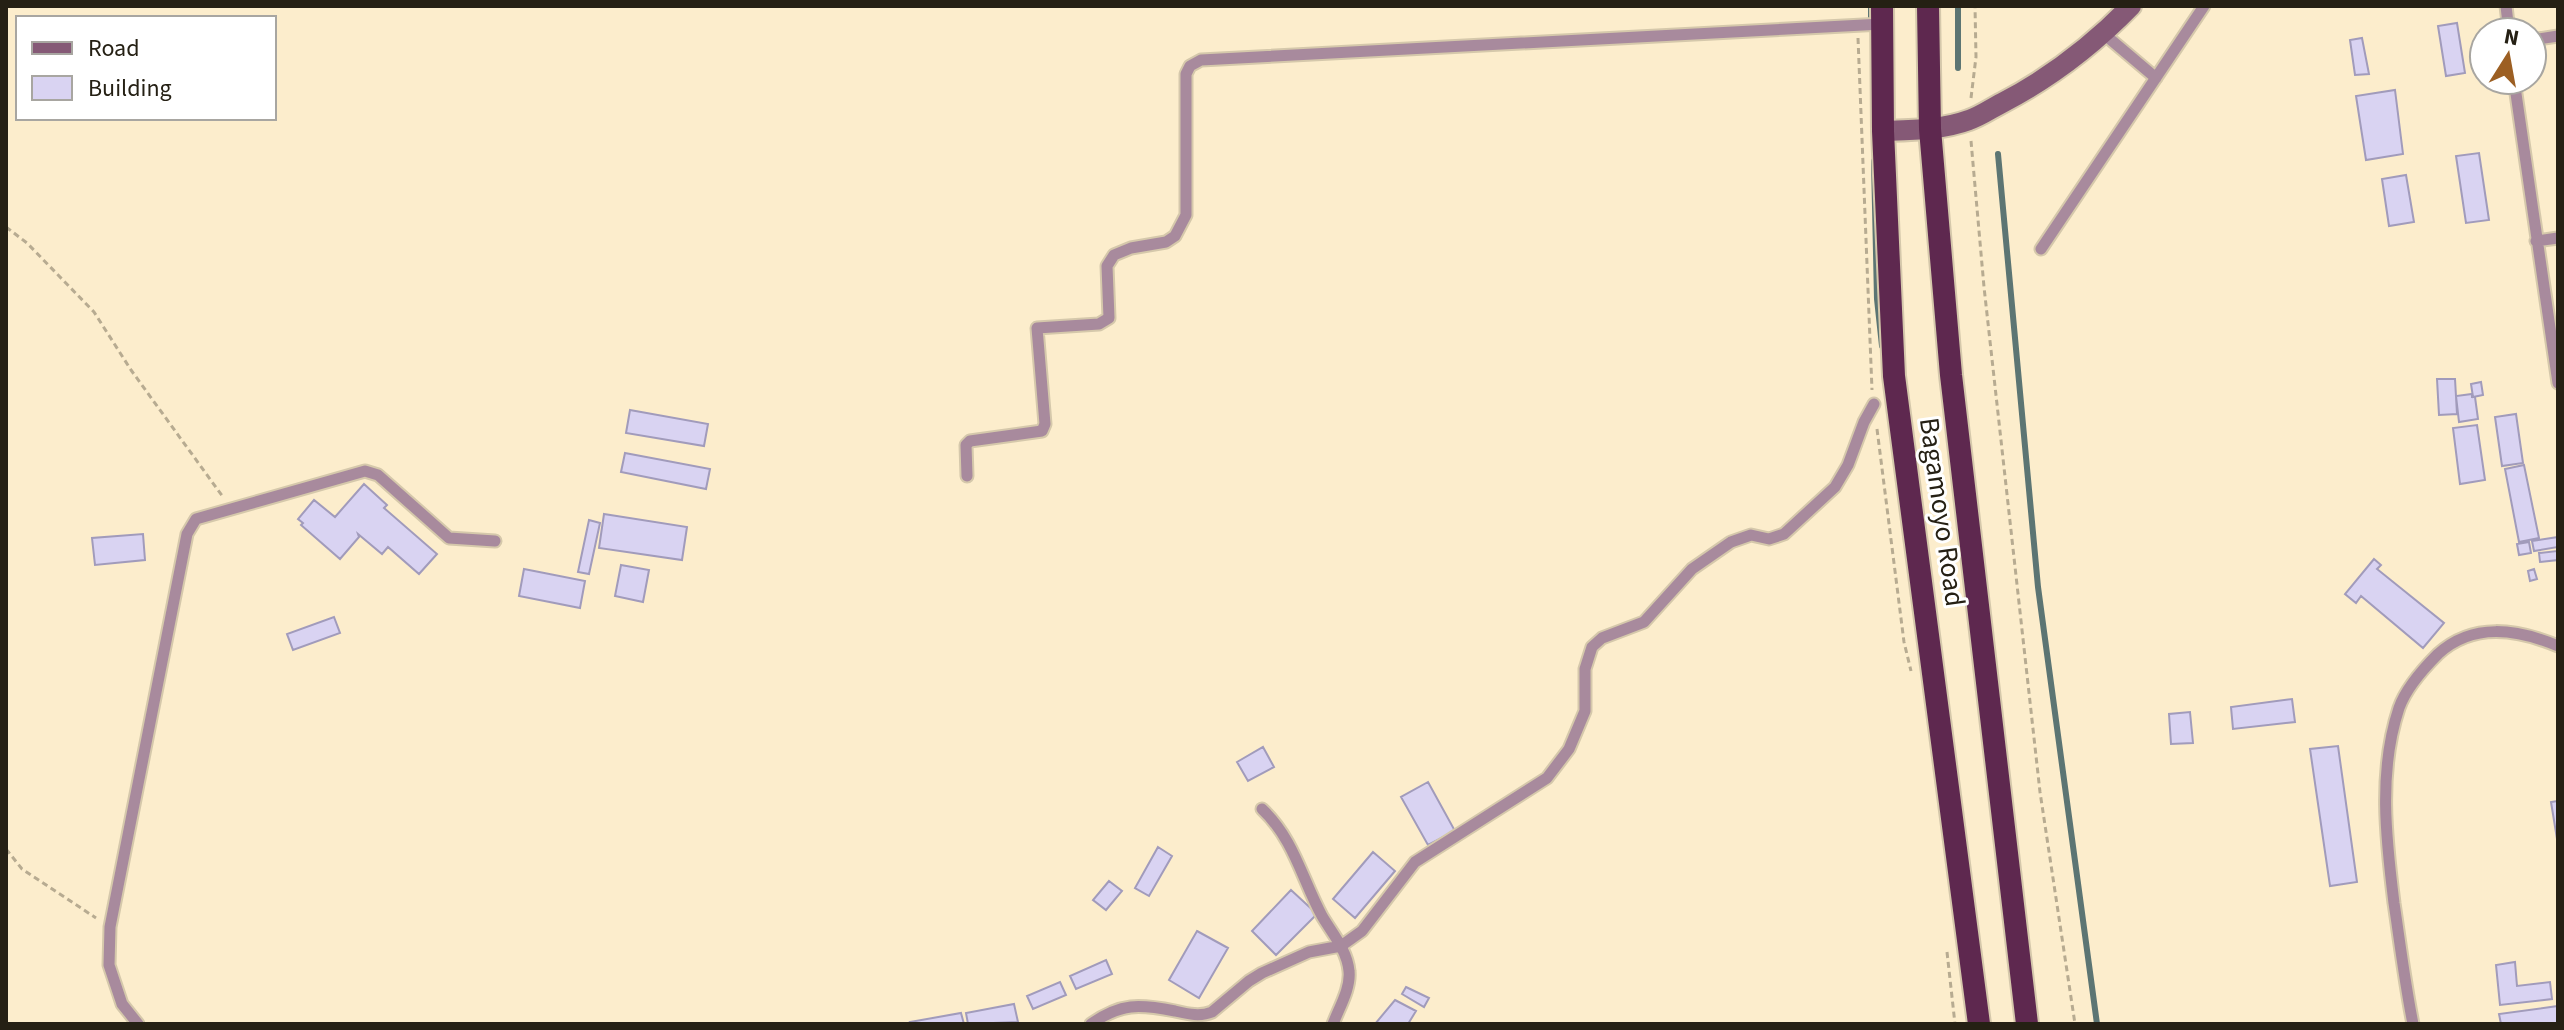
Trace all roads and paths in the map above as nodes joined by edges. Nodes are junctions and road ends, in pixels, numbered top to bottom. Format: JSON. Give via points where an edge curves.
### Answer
{"nodes":[{"id":1,"x":1928,"y":6,"type":"edge"},
{"id":2,"x":1975,"y":6,"type":"edge"},
{"id":3,"x":2131,"y":6,"type":"edge"},
{"id":4,"x":2204,"y":6,"type":"edge"},
{"id":5,"x":1882,"y":15,"type":"edge"},
{"id":6,"x":2104,"y":34,"type":"junction"},
{"id":7,"x":2156,"y":78,"type":"junction"},
{"id":8,"x":2516,"y":96,"type":"edge"},
{"id":9,"x":1969,"y":120,"type":"junction"},
{"id":10,"x":1930,"y":129,"type":"junction"},
{"id":11,"x":1883,"y":131,"type":"junction"},
{"id":12,"x":6,"y":227,"type":"edge"},
{"id":13,"x":2558,"y":238,"type":"edge"},
{"id":14,"x":2536,"y":241,"type":"junction"},
{"id":15,"x":2041,"y":249,"type":"dead end"},
{"id":16,"x":2558,"y":383,"type":"edge"},
{"id":17,"x":1874,"y":404,"type":"dead end"},
{"id":18,"x":967,"y":476,"type":"dead end"},
{"id":19,"x":231,"y":508,"type":"junction"},
{"id":20,"x":495,"y":541,"type":"dead end"},
{"id":21,"x":2558,"y":646,"type":"edge"},
{"id":22,"x":1262,"y":809,"type":"dead end"},
{"id":23,"x":6,"y":849,"type":"edge"},
{"id":24,"x":110,"y":927,"type":"junction"},
{"id":25,"x":1341,"y":946,"type":"junction"},
{"id":26,"x":1206,"y":1019,"type":"edge"},
{"id":27,"x":138,"y":1024,"type":"edge"},
{"id":28,"x":1091,"y":1024,"type":"edge"},
{"id":29,"x":1333,"y":1024,"type":"edge"},
{"id":30,"x":1979,"y":1024,"type":"edge"},
{"id":31,"x":2027,"y":1024,"type":"edge"},
{"id":32,"x":2075,"y":1024,"type":"edge"},
{"id":33,"x":2413,"y":1024,"type":"edge"}],
"edges":[{"from":1,"to":10,"type":"highway","name":"Bagamoyo Road"},
{"from":2,"to":9,"type":"path"},
{"from":3,"to":6,"type":"main road"},
{"from":4,"to":7,"type":"lane"},
{"from":5,"to":11,"type":"highway","name":"Bagamoyo Road"},
{"from":5,"to":18,"type":"lane","via":[[1201,60],[1186,74],[1186,215],[1175,236],[1114,255],[1107,266],[1109,318],[1099,324],[1037,328],[1042,431],[970,441]]},
{"from":6,"to":7,"type":"lane"},
{"from":6,"to":9,"type":"main road","via":[[2024,92]]},
{"from":7,"to":15,"type":"lane"},
{"from":8,"to":14,"type":"lane"},
{"from":9,"to":10,"type":"main road"},
{"from":9,"to":32,"type":"path","via":[[2040,792]]},
{"from":10,"to":11,"type":"main road"},
{"from":10,"to":31,"type":"highway","name":"Bagamoyo Road","via":[[1951,375]]},
{"from":11,"to":30,"type":"highway","name":"Bagamoyo Road","via":[[1894,376]]},
{"from":12,"to":19,"type":"path","via":[[94,312]]},
{"from":13,"to":14,"type":"lane"},
{"from":14,"to":16,"type":"lane"},
{"from":17,"to":25,"type":"lane","via":[[1835,487],[1784,534],[1731,542],[1692,569],[1644,622],[1592,647],[1585,669],[1585,711],[1569,749],[1547,778],[1415,862],[1362,931]]},
{"from":19,"to":20,"type":"lane","via":[[365,471],[378,475],[449,538]]},
{"from":19,"to":24,"type":"lane","via":[[196,519],[187,534]]},
{"from":21,"to":33,"type":"lane","via":[[2492,630],[2451,642],[2421,670],[2400,707],[2387,761],[2385,832]]},
{"from":22,"to":25,"type":"lane","via":[[1290,843]]},
{"from":23,"to":24,"type":"path","via":[[22,869]]},
{"from":24,"to":27,"type":"lane","via":[[109,965],[122,1004]]},
{"from":25,"to":26,"type":"lane","via":[[1309,952],[1262,973]]},
{"from":25,"to":29,"type":"lane","via":[[1349,977]]},
{"from":26,"to":28,"type":"lane","via":[[1129,1006]]}]}
